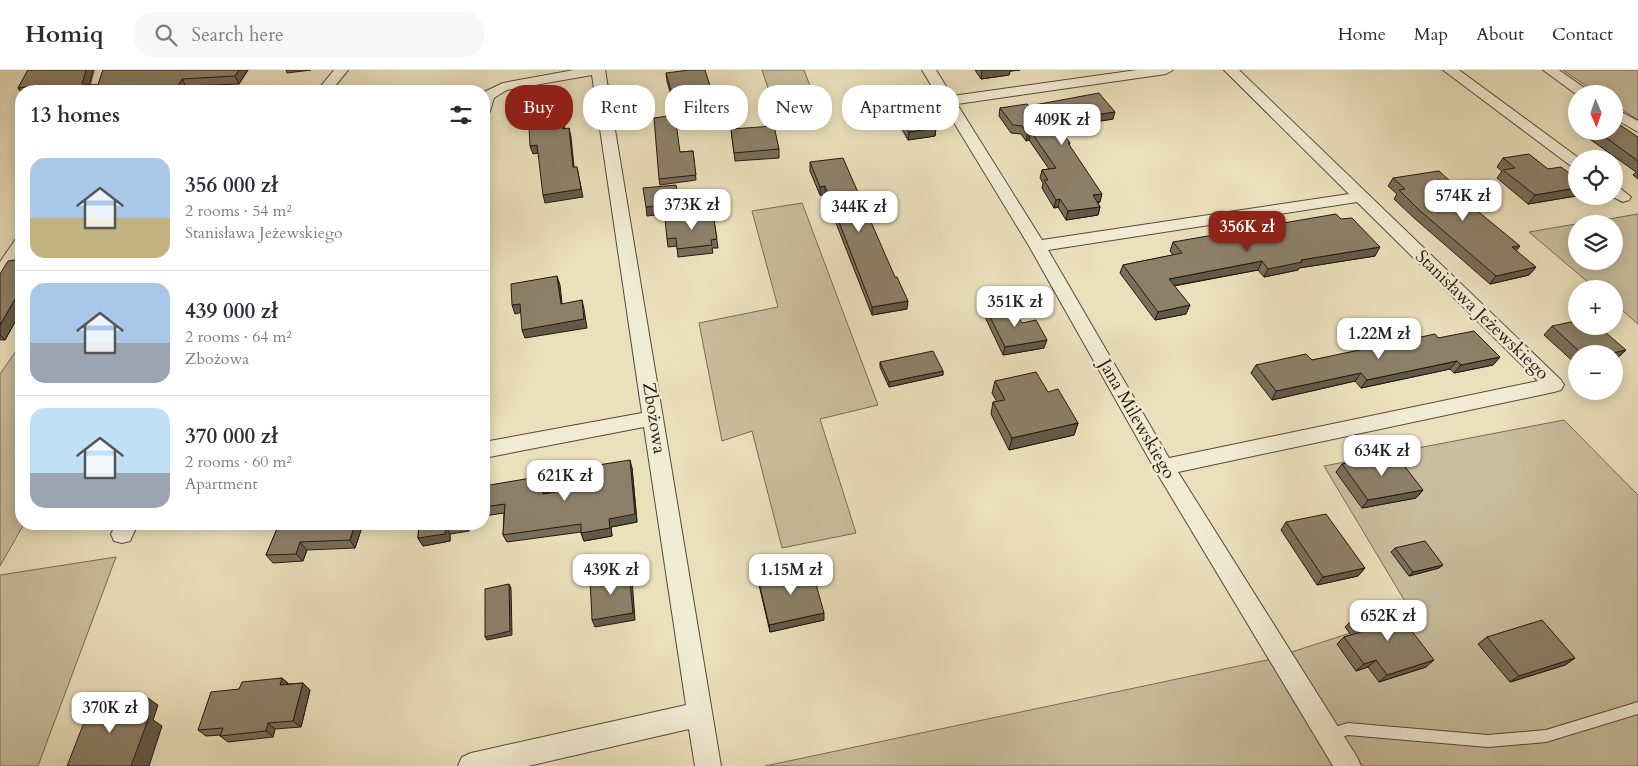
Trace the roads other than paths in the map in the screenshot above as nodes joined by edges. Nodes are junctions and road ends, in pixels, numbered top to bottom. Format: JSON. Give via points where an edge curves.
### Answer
{"nodes":[{"id":1,"x":102,"y":70,"type":"edge"},
{"id":2,"x":340,"y":70,"type":"edge"},
{"id":3,"x":597,"y":70,"type":"edge"},
{"id":4,"x":929,"y":70,"type":"edge"},
{"id":5,"x":1166,"y":70,"type":"edge"},
{"id":6,"x":1231,"y":70,"type":"edge"},
{"id":7,"x":1450,"y":70,"type":"edge"},
{"id":8,"x":1550,"y":70,"type":"edge"},
{"id":9,"x":98,"y":85,"type":"edge"},
{"id":10,"x":329,"y":85,"type":"edge"},
{"id":11,"x":938,"y":85,"type":"edge"},
{"id":12,"x":1572,"y":85,"type":"edge"},
{"id":13,"x":490,"y":94,"type":"edge"},
{"id":14,"x":959,"y":99,"type":"edge"},
{"id":15,"x":1623,"y":118,"type":"edge"},
{"id":16,"x":959,"y":119,"type":"edge"},
{"id":17,"x":1638,"y":128,"type":"edge"},
{"id":18,"x":1568,"y":157,"type":"edge"},
{"id":19,"x":1360,"y":197,"type":"junction"},
{"id":20,"x":1037,"y":246,"type":"junction"},
{"id":21,"x":15,"y":253,"type":"edge"},
{"id":22,"x":0,"y":275,"type":"edge"},
{"id":23,"x":654,"y":418,"type":"junction"},
{"id":24,"x":490,"y":449,"type":"edge"},
{"id":25,"x":1164,"y":467,"type":"junction"},
{"id":26,"x":1638,"y":708,"type":"edge"},
{"id":27,"x":700,"y":714,"type":"junction"},
{"id":28,"x":1329,"y":735,"type":"junction"},
{"id":29,"x":471,"y":766,"type":"edge"},
{"id":30,"x":708,"y":766,"type":"edge"},
{"id":31,"x":1348,"y":766,"type":"edge"}],
"edges":[{"from":1,"to":9,"type":"street"},
{"from":2,"to":10,"type":"street"},
{"from":3,"to":13,"type":"street","via":[[504,87]]},
{"from":3,"to":23,"type":"street","name":"Zbożowa"},
{"from":4,"to":11,"type":"street","name":"Jana Milewskiego"},
{"from":5,"to":14,"type":"street"},
{"from":6,"to":19,"type":"street","name":"Stanisława Jeżewskiego"},
{"from":7,"to":18,"type":"street"},
{"from":8,"to":12,"type":"street"},
{"from":15,"to":17,"type":"street"},
{"from":16,"to":20,"type":"street","name":"Jana Milewskiego"},
{"from":19,"to":20,"type":"street"},
{"from":19,"to":25,"type":"street","name":"Stanisława Jeżewskiego","via":[[1554,385]]},
{"from":20,"to":25,"type":"street","name":"Jana Milewskiego"},
{"from":21,"to":22,"type":"street"},
{"from":23,"to":24,"type":"street"},
{"from":23,"to":27,"type":"street","name":"Zbożowa"},
{"from":25,"to":28,"type":"street","name":"Jana Milewskiego"},
{"from":26,"to":28,"type":"lane","via":[[1546,736],[1488,741],[1348,729]]},
{"from":27,"to":29,"type":"street"},
{"from":27,"to":30,"type":"street","name":"Zbożowa"},
{"from":28,"to":31,"type":"street","name":"Jana Milewskiego"}]}
